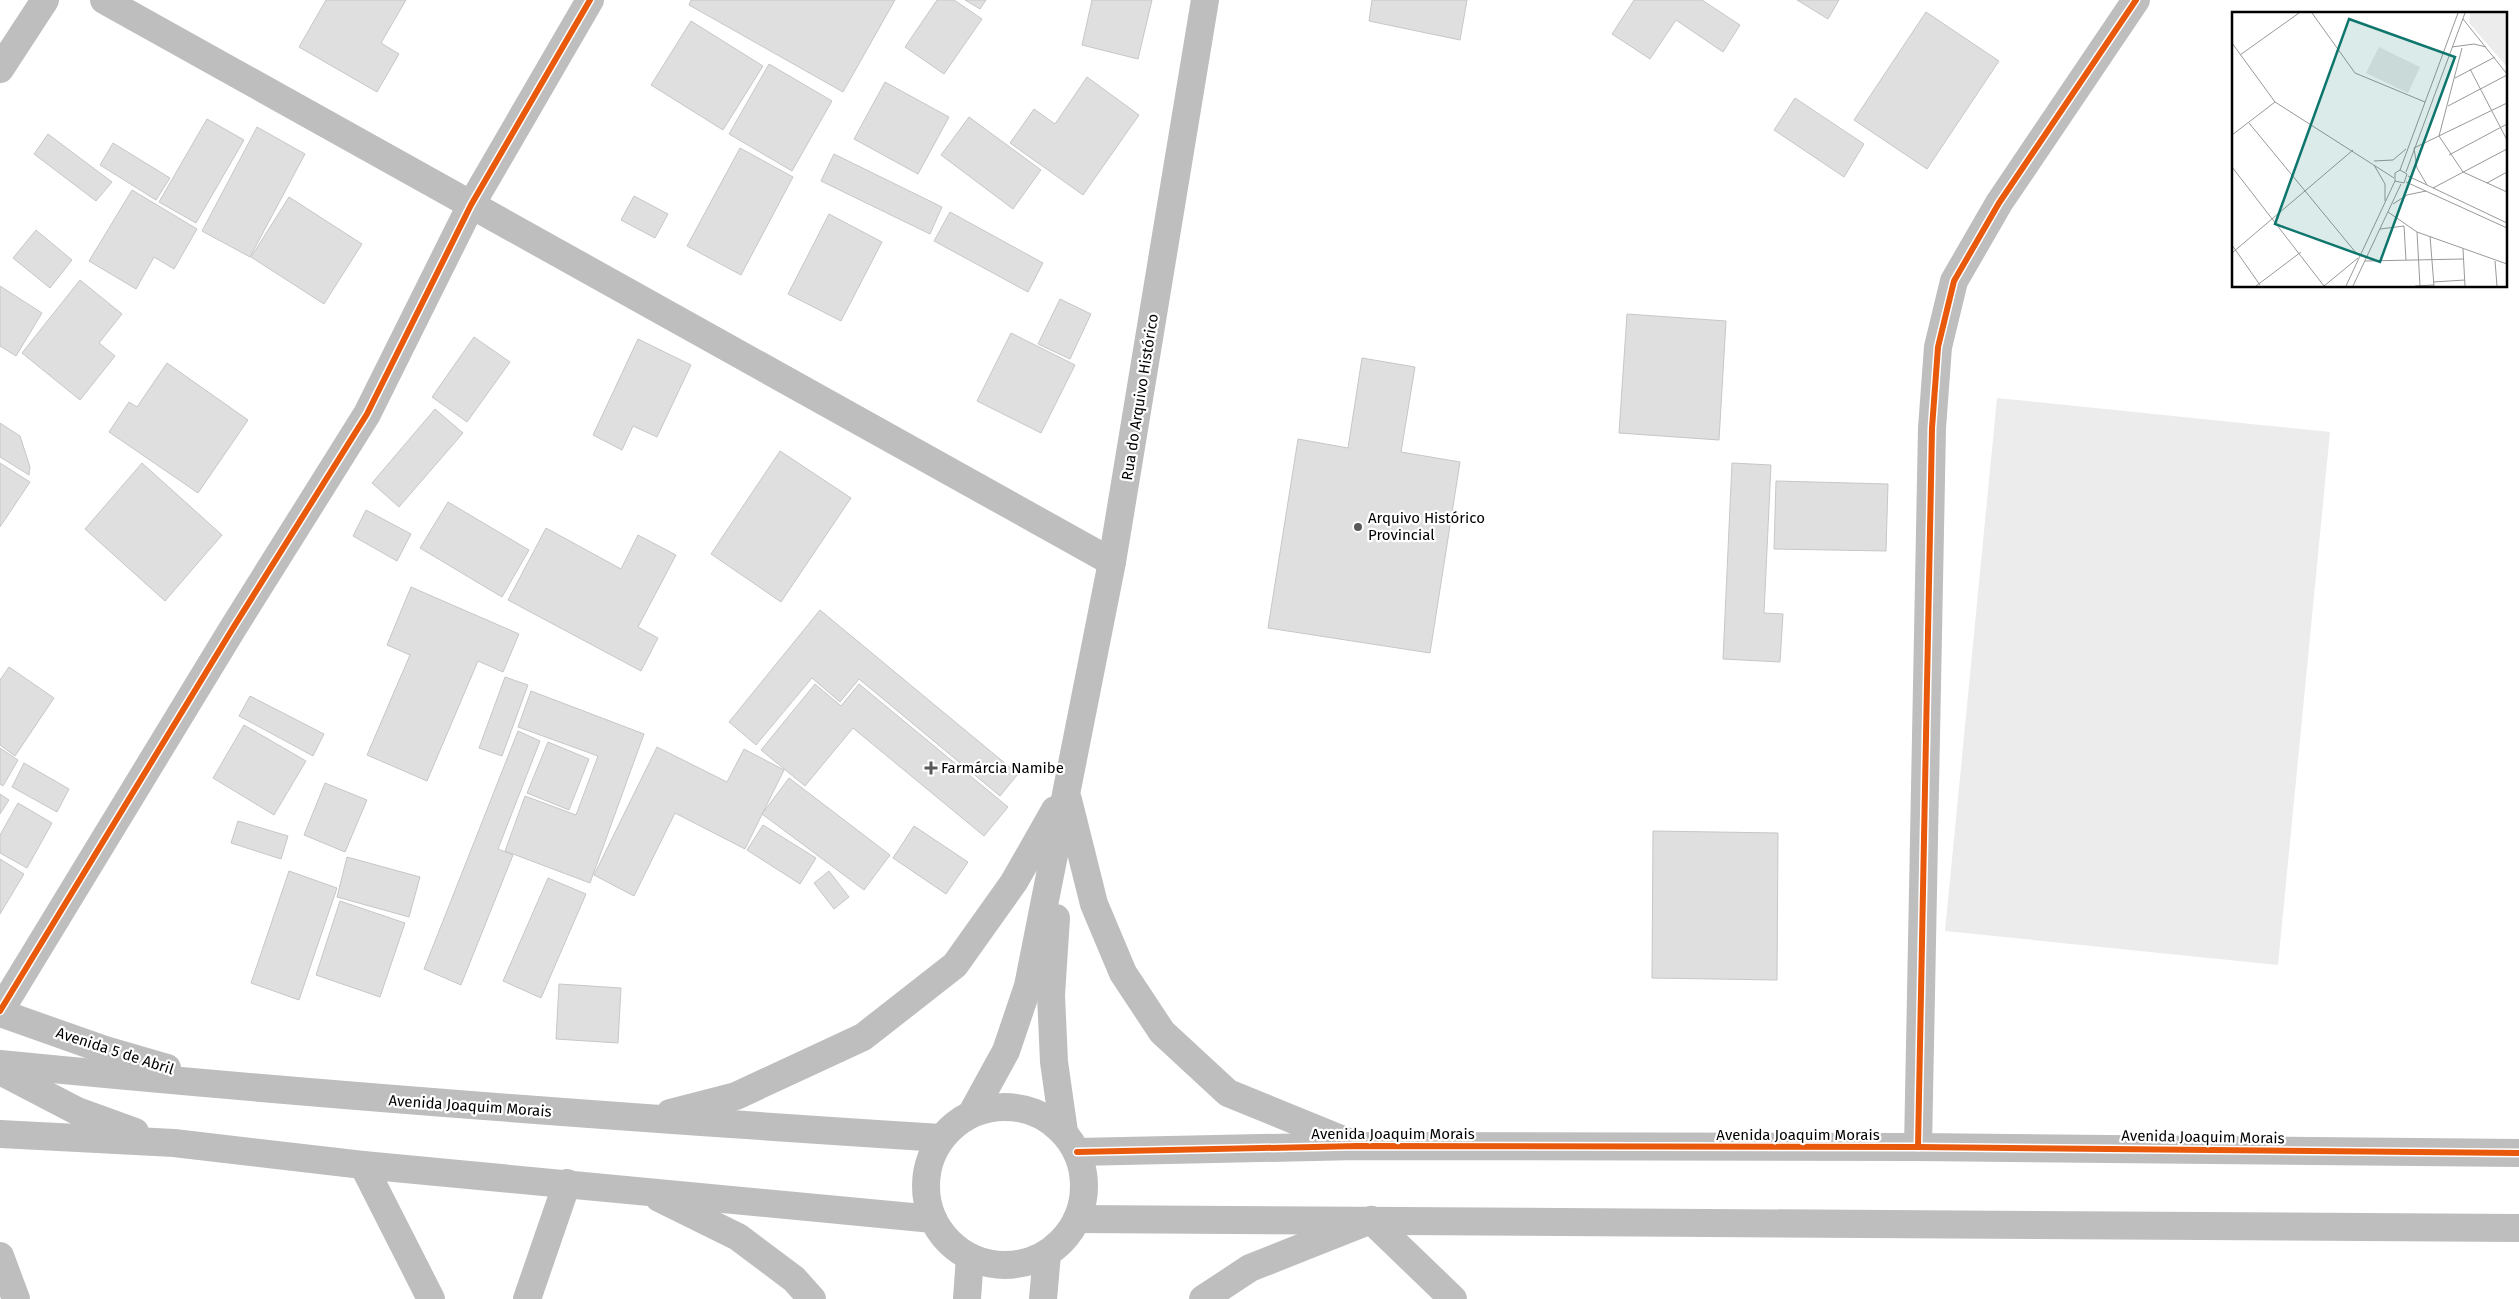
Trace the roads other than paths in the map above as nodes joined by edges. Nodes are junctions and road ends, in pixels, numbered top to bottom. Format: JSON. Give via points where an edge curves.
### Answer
{"nodes":[{"id":1,"x":45,"y":0,"type":"edge"},
{"id":2,"x":104,"y":0,"type":"edge"},
{"id":3,"x":590,"y":0,"type":"edge"},
{"id":4,"x":1205,"y":0,"type":"edge"},
{"id":5,"x":2136,"y":0,"type":"edge"},
{"id":6,"x":0,"y":70,"type":"edge"},
{"id":7,"x":471,"y":205,"type":"junction"},
{"id":8,"x":1112,"y":562,"type":"junction"},
{"id":9,"x":1066,"y":792,"type":"junction"},
{"id":10,"x":0,"y":1012,"type":"edge"},
{"id":11,"x":0,"y":1064,"type":"edge"},
{"id":12,"x":0,"y":1071,"type":"edge"},
{"id":13,"x":231,"y":1087,"type":"junction"},
{"id":14,"x":972,"y":1113,"type":"junction"},
{"id":15,"x":646,"y":1119,"type":"junction"},
{"id":16,"x":0,"y":1134,"type":"edge"},
{"id":17,"x":941,"y":1138,"type":"junction"},
{"id":18,"x":1070,"y":1142,"type":"junction"},
{"id":19,"x":174,"y":1143,"type":"junction"},
{"id":20,"x":1358,"y":1146,"type":"junction"},
{"id":21,"x":1918,"y":1147,"type":"junction"},
{"id":22,"x":2519,"y":1153,"type":"edge"},
{"id":23,"x":363,"y":1165,"type":"junction"},
{"id":24,"x":567,"y":1183,"type":"junction"},
{"id":25,"x":644,"y":1190,"type":"junction"},
{"id":26,"x":932,"y":1219,"type":"junction"},
{"id":27,"x":1077,"y":1219,"type":"junction"},
{"id":28,"x":1371,"y":1220,"type":"junction"},
{"id":29,"x":2519,"y":1228,"type":"edge"},
{"id":30,"x":1047,"y":1254,"type":"junction"},
{"id":31,"x":0,"y":1256,"type":"edge"},
{"id":32,"x":970,"y":1258,"type":"junction"},
{"id":33,"x":16,"y":1299,"type":"edge"},
{"id":34,"x":431,"y":1299,"type":"edge"},
{"id":35,"x":527,"y":1299,"type":"edge"},
{"id":36,"x":812,"y":1299,"type":"edge"},
{"id":37,"x":967,"y":1299,"type":"edge"},
{"id":38,"x":1043,"y":1299,"type":"edge"},
{"id":39,"x":1203,"y":1299,"type":"edge"},
{"id":40,"x":1453,"y":1299,"type":"edge"}],
"edges":[{"from":1,"to":6,"type":"street"},
{"from":2,"to":7,"type":"street"},
{"from":3,"to":7,"type":"street"},
{"from":4,"to":8,"type":"street","name":"Rua do Arquivo Histórico"},
{"from":5,"to":21,"type":"street","via":[[1999,203],[1954,281],[1938,347],[1932,438]]},
{"from":7,"to":8,"type":"street"},
{"from":7,"to":10,"type":"street","via":[[367,414],[232,628]]},
{"from":8,"to":9,"type":"street","name":"Rua do Arquivo Histórico"},
{"from":9,"to":14,"type":"street","via":[[1028,986],[1006,1051]]},
{"from":9,"to":15,"type":"street","via":[[1014,882],[955,965],[864,1037],[736,1096]]},
{"from":9,"to":18,"type":"street","via":[[1051,995],[1054,1062]]},
{"from":9,"to":20,"type":"street","via":[[1094,904],[1122,973],[1162,1032],[1228,1093]]},
{"from":10,"to":13,"type":"street","name":"Avenida 5 de Abril","via":[[105,1050]]},
{"from":11,"to":13,"type":"street","name":"Avenida Joaquim Morais"},
{"from":12,"to":19,"type":"street","via":[[77,1111]]},
{"from":13,"to":15,"type":"street","name":"Avenida Joaquim Morais"},
{"from":14,"to":17,"type":"street"},
{"from":14,"to":18,"type":"street","via":[[997,1106],[1021,1108],[1045,1117]]},
{"from":15,"to":17,"type":"street","name":"Avenida Joaquim Morais"},
{"from":16,"to":19,"type":"street"},
{"from":17,"to":26,"type":"street","via":[[932,1152],[926,1174],[926,1197]]},
{"from":18,"to":20,"type":"street","name":"Avenida Joaquim Morais"},
{"from":18,"to":27,"type":"street","via":[[1083,1174],[1084,1197]]},
{"from":19,"to":23,"type":"street"},
{"from":20,"to":21,"type":"street","name":"Avenida Joaquim Morais"},
{"from":21,"to":22,"type":"street","name":"Avenida Joaquim Morais"},
{"from":23,"to":24,"type":"street"},
{"from":23,"to":34,"type":"street"},
{"from":24,"to":25,"type":"street"},
{"from":24,"to":35,"type":"street"},
{"from":25,"to":26,"type":"street"},
{"from":25,"to":36,"type":"street","via":[[738,1237],[794,1280]]},
{"from":26,"to":32,"type":"street","via":[[948,1242]]},
{"from":27,"to":28,"type":"street"},
{"from":27,"to":30,"type":"street","via":[[1065,1239]]},
{"from":28,"to":29,"type":"street"},
{"from":28,"to":39,"type":"street","via":[[1250,1268]]},
{"from":28,"to":40,"type":"street"},
{"from":30,"to":32,"type":"street","via":[[1022,1264],[996,1265]]},
{"from":30,"to":38,"type":"street"},
{"from":31,"to":33,"type":"street"},
{"from":32,"to":37,"type":"street"}]}
